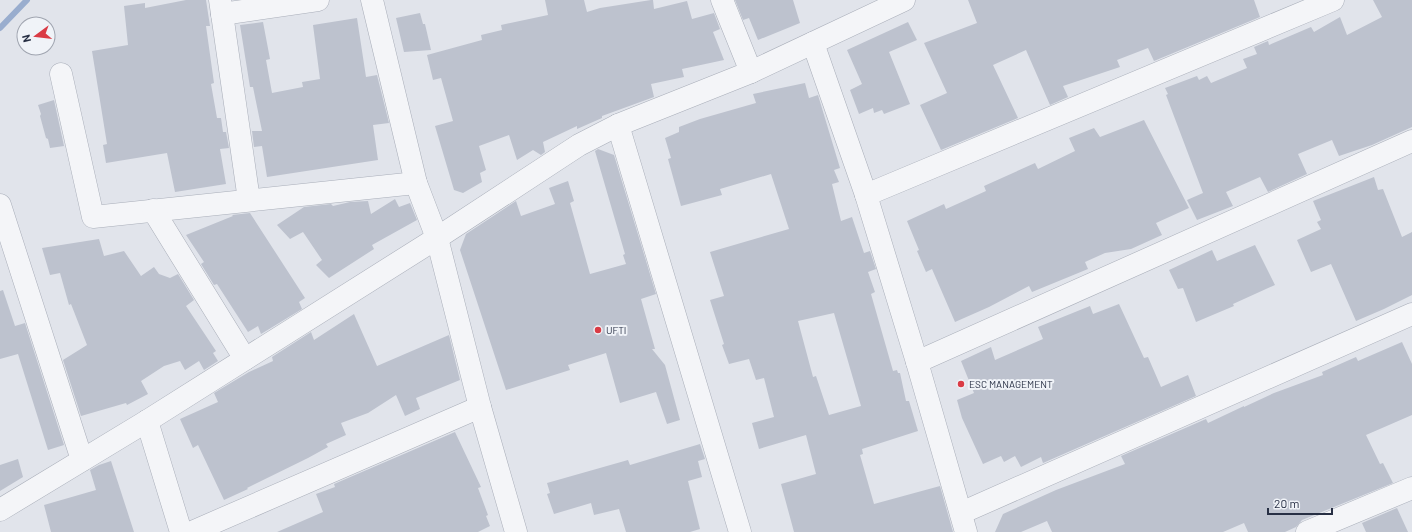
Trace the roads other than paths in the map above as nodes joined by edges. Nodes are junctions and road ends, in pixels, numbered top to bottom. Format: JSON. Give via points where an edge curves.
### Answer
{"nodes":[{"id":1,"x":318,"y":0,"type":"edge"},
{"id":2,"x":372,"y":0,"type":"edge"},
{"id":3,"x":722,"y":0,"type":"edge"},
{"id":4,"x":1332,"y":0,"type":"edge"},
{"id":5,"x":896,"y":2,"type":"edge"},
{"id":6,"x":221,"y":7,"type":"edge"},
{"id":7,"x":812,"y":43,"type":"junction"},
{"id":8,"x":751,"y":72,"type":"junction"},
{"id":9,"x":61,"y":74,"type":"dead end"},
{"id":10,"x":618,"y":125,"type":"junction"},
{"id":11,"x":1412,"y":141,"type":"edge"},
{"id":12,"x":416,"y":183,"type":"junction"},
{"id":13,"x":866,"y":195,"type":"junction"},
{"id":14,"x":249,"y":200,"type":"junction"},
{"id":15,"x":0,"y":205,"type":"edge"},
{"id":16,"x":154,"y":210,"type":"junction"},
{"id":17,"x":437,"y":238,"type":"junction"},
{"id":18,"x":1412,"y":314,"type":"edge"},
{"id":19,"x":245,"y":359,"type":"junction"},
{"id":20,"x":917,"y":362,"type":"junction"},
{"id":21,"x":480,"y":407,"type":"junction"},
{"id":22,"x":147,"y":421,"type":"junction"},
{"id":23,"x":82,"y":460,"type":"junction"},
{"id":24,"x":1412,"y":488,"type":"edge"},
{"id":25,"x":0,"y":510,"type":"edge"},
{"id":26,"x":964,"y":522,"type":"edge"},
{"id":27,"x":181,"y":532,"type":"edge"},
{"id":28,"x":192,"y":532,"type":"edge"},
{"id":29,"x":516,"y":532,"type":"edge"},
{"id":30,"x":740,"y":532,"type":"edge"},
{"id":31,"x":1307,"y":532,"type":"edge"}],
"edges":[{"from":1,"to":6,"type":"street"},
{"from":2,"to":12,"type":"street"},
{"from":3,"to":8,"type":"street"},
{"from":4,"to":13,"type":"street"},
{"from":5,"to":7,"type":"street"},
{"from":6,"to":14,"type":"street"},
{"from":7,"to":8,"type":"street"},
{"from":7,"to":13,"type":"street"},
{"from":8,"to":10,"type":"street"},
{"from":9,"to":16,"type":"street","via":[[93,217]]},
{"from":10,"to":17,"type":"street","via":[[579,145]]},
{"from":10,"to":30,"type":"street"},
{"from":11,"to":20,"type":"street"},
{"from":12,"to":14,"type":"street"},
{"from":12,"to":17,"type":"street"},
{"from":13,"to":20,"type":"street"},
{"from":14,"to":16,"type":"street"},
{"from":15,"to":23,"type":"street"},
{"from":16,"to":19,"type":"street"},
{"from":17,"to":19,"type":"street"},
{"from":17,"to":21,"type":"street"},
{"from":18,"to":26,"type":"street"},
{"from":19,"to":22,"type":"street"},
{"from":20,"to":26,"type":"street"},
{"from":21,"to":28,"type":"street"},
{"from":21,"to":29,"type":"street"},
{"from":22,"to":23,"type":"street"},
{"from":22,"to":27,"type":"street"},
{"from":23,"to":25,"type":"street"},
{"from":24,"to":31,"type":"street"}]}
